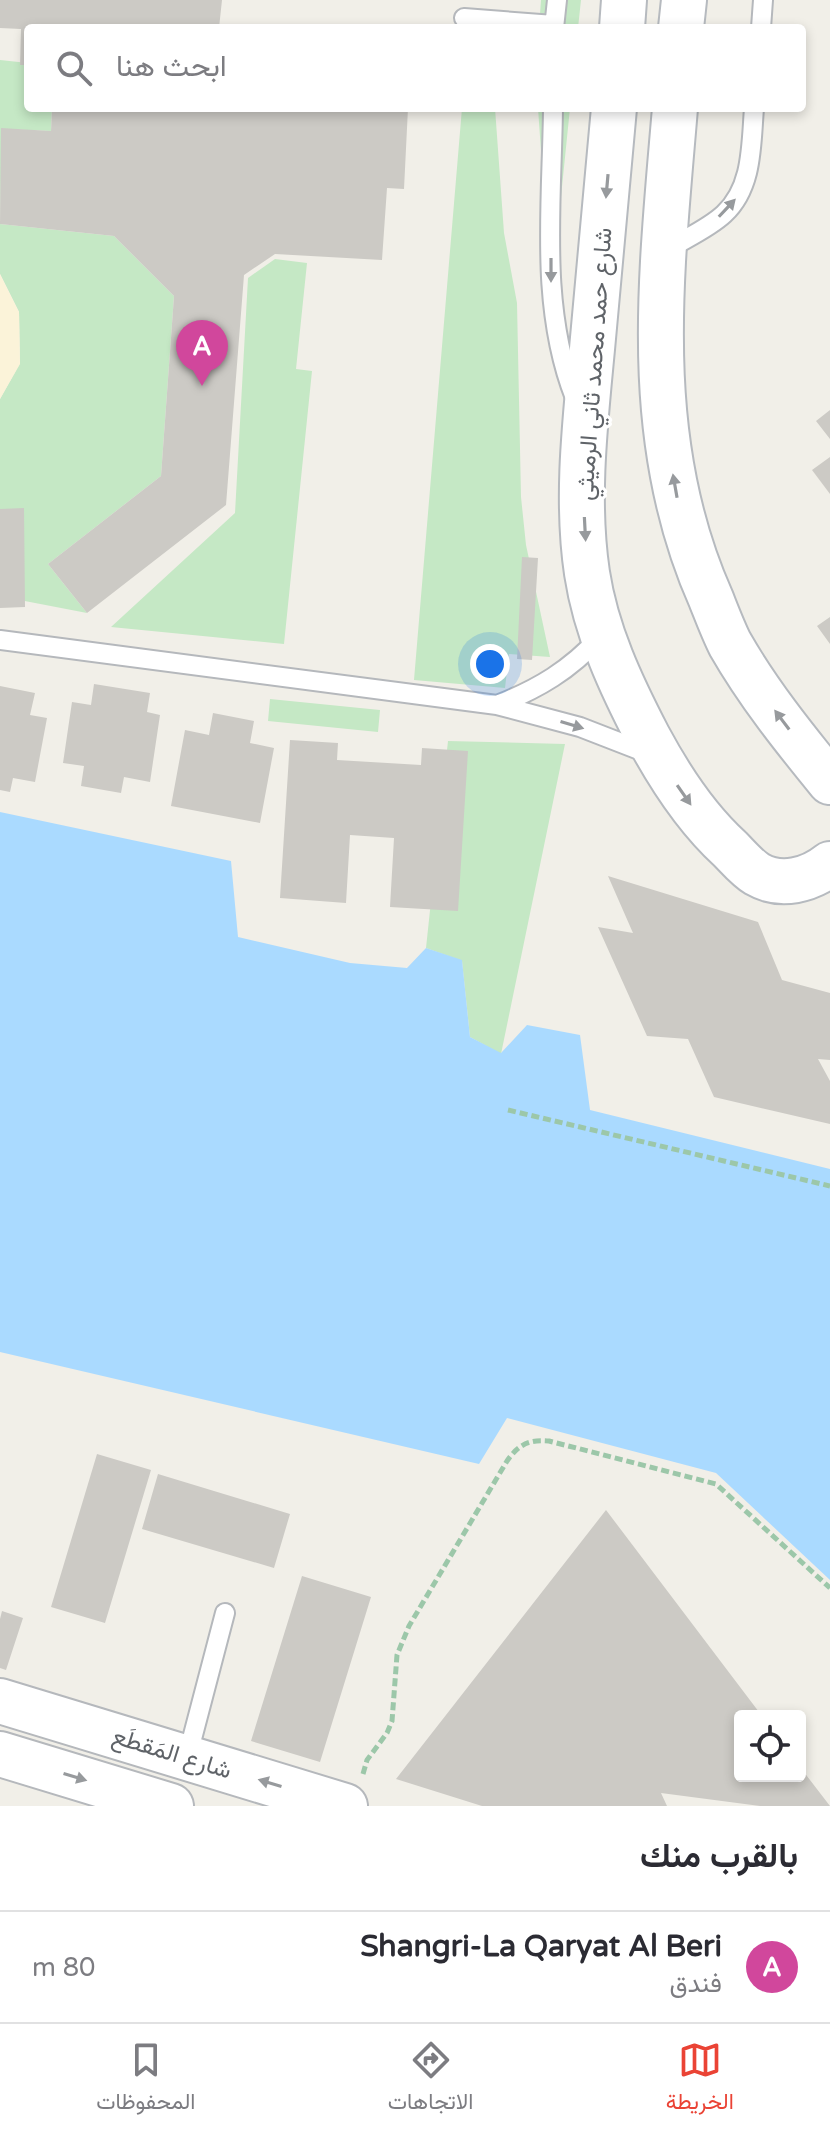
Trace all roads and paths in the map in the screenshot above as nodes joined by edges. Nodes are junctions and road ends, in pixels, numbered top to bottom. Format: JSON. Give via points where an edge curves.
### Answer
{"nodes":[{"id":1,"x":557,"y":0,"type":"edge"},
{"id":2,"x":624,"y":0,"type":"edge"},
{"id":3,"x":684,"y":0,"type":"edge"},
{"id":4,"x":763,"y":0,"type":"edge"},
{"id":5,"x":468,"y":12,"type":"edge"},
{"id":6,"x":542,"y":24,"type":"edge"},
{"id":7,"x":554,"y":24,"type":"edge"},
{"id":8,"x":622,"y":24,"type":"edge"},
{"id":9,"x":681,"y":24,"type":"edge"},
{"id":10,"x":761,"y":24,"type":"edge"},
{"id":11,"x":553,"y":112,"type":"edge"},
{"id":12,"x":614,"y":112,"type":"edge"},
{"id":13,"x":675,"y":112,"type":"edge"},
{"id":14,"x":754,"y":112,"type":"edge"},
{"id":15,"x":663,"y":253,"type":"junction"},
{"id":16,"x":585,"y":424,"type":"junction"},
{"id":17,"x":602,"y":635,"type":"junction"},
{"id":18,"x":0,"y":640,"type":"edge"},
{"id":19,"x":497,"y":705,"type":"junction"},
{"id":20,"x":660,"y":759,"type":"junction"},
{"id":21,"x":830,"y":782,"type":"edge"},
{"id":22,"x":830,"y":864,"type":"edge"},
{"id":23,"x":508,"y":1110,"type":"dead end"},
{"id":24,"x":830,"y":1186,"type":"edge"},
{"id":25,"x":830,"y":1588,"type":"edge"},
{"id":26,"x":225,"y":1613,"type":"dead end"},
{"id":27,"x":0,"y":1701,"type":"edge"},
{"id":28,"x":0,"y":1754,"type":"edge"},
{"id":29,"x":187,"y":1758,"type":"junction"},
{"id":30,"x":354,"y":1791,"type":"edge"},
{"id":31,"x":173,"y":1806,"type":"edge"}],
"edges":[{"from":1,"to":7,"type":"lane"},
{"from":2,"to":8,"type":"main road"},
{"from":3,"to":9,"type":"main road"},
{"from":4,"to":10,"type":"lane"},
{"from":5,"to":6,"type":"lane"},
{"from":11,"to":16,"type":"lane","one_way":true,"via":[[551,292],[568,381]]},
{"from":12,"to":16,"type":"main road","name":"شارع حمد محمد ثاني الرميثي","one_way":true},
{"from":13,"to":15,"type":"main road"},
{"from":15,"to":14,"type":"lane","one_way":true,"via":[[723,214],[739,195],[749,169]]},
{"from":21,"to":15,"type":"main road","one_way":true,"via":[[730,642],[679,513],[663,417]]},
{"from":16,"to":17,"type":"main road","name":"شارع حمد محمد ثاني الرميثي","one_way":true,"via":[[587,573]]},
{"from":17,"to":19,"type":"lane","via":[[555,678]]},
{"from":17,"to":20,"type":"main road","name":"شارع حمد محمد ثاني الرميثي","via":[[624,692]]},
{"from":18,"to":19,"type":"lane"},
{"from":19,"to":20,"type":"lane","one_way":true,"via":[[580,727]]},
{"from":20,"to":22,"type":"main road","name":"شارع حمد محمد ثاني الرميثي","one_way":true,"via":[[723,843],[757,874],[802,880]]},
{"from":23,"to":24,"type":"path"},
{"from":25,"to":30,"type":"path","via":[[716,1484],[549,1441],[529,1441],[507,1461],[409,1626],[397,1655],[392,1721]]},
{"from":26,"to":29,"type":"lane"},
{"from":27,"to":29,"type":"main road","name":"شارع المَقطَع"},
{"from":28,"to":31,"type":"main road","one_way":true},
{"from":30,"to":29,"type":"main road","name":"شارع المَقطَع","one_way":true},
{"from":29,"to":31,"type":"main road"}]}
